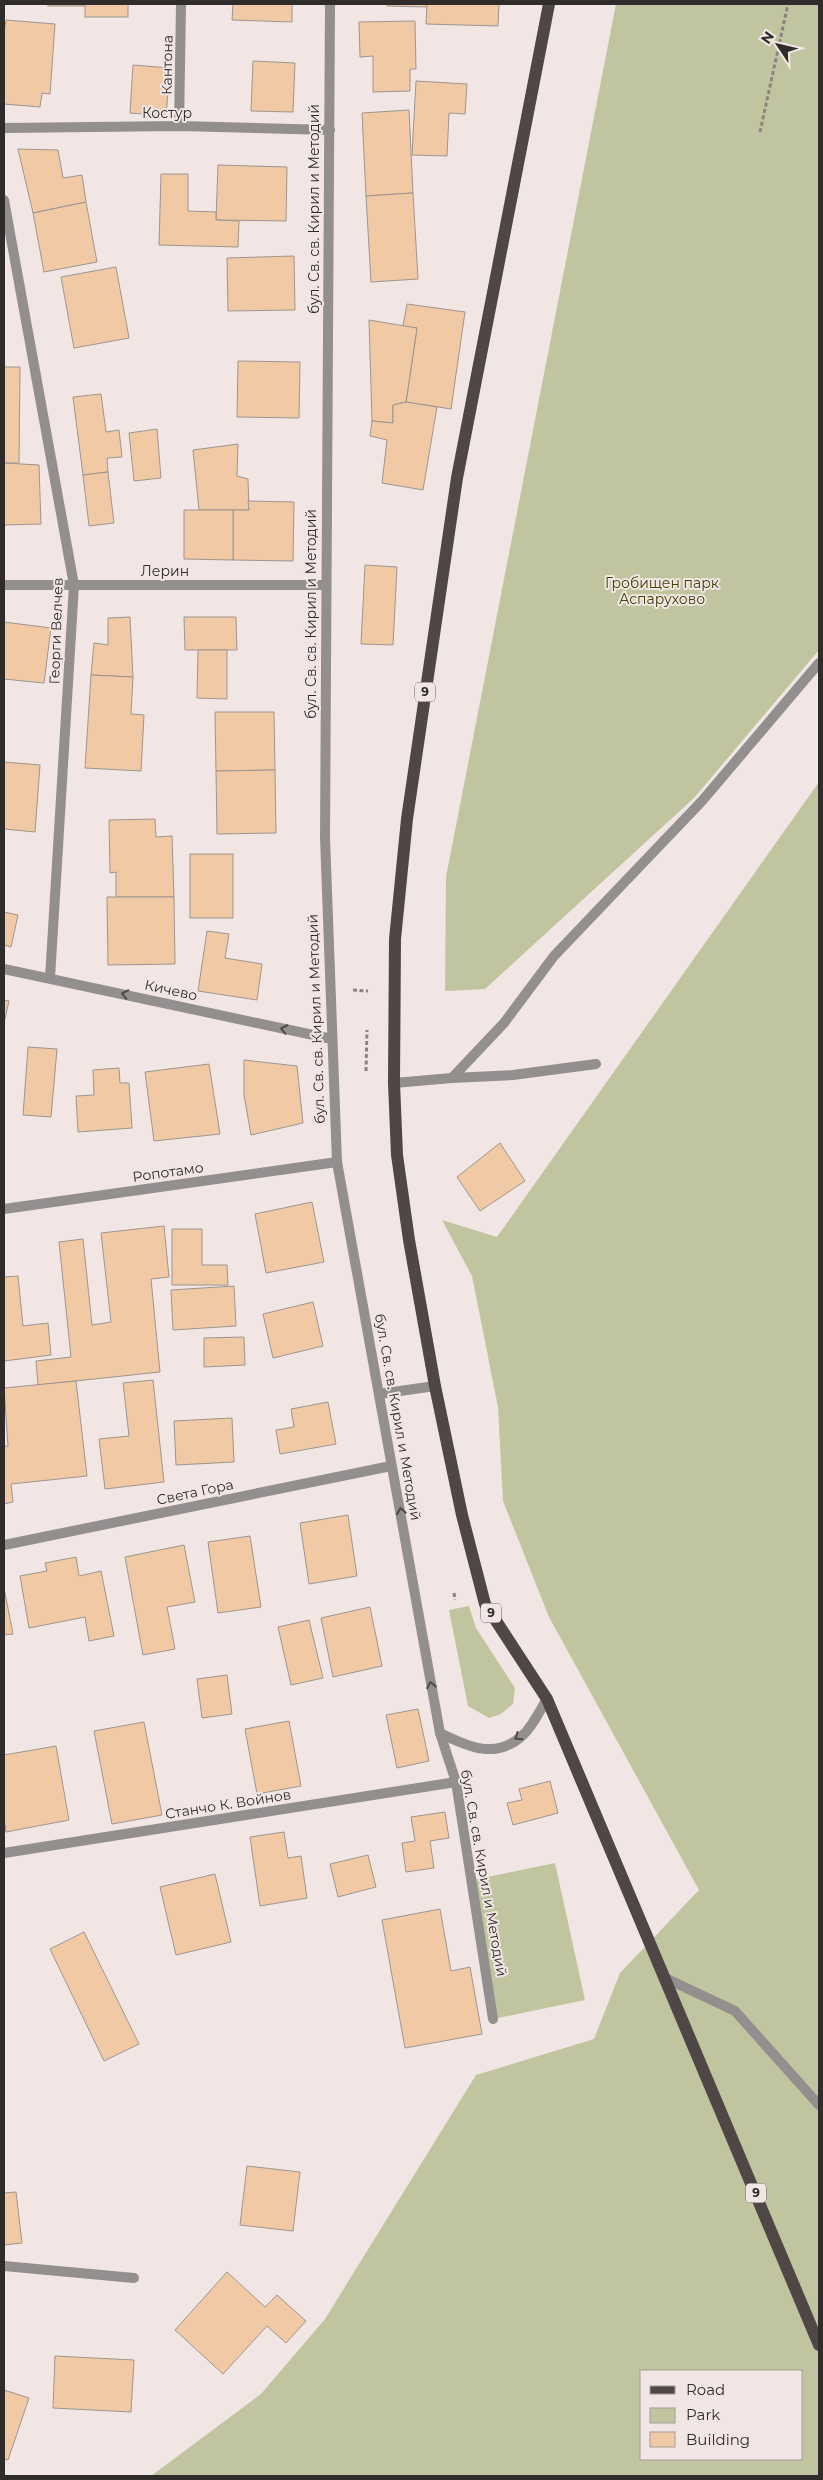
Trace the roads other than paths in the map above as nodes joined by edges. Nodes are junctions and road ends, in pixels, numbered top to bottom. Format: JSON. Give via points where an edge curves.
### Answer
{"nodes":[{"id":1,"x":181,"y":4,"type":"edge"},
{"id":2,"x":330,"y":4,"type":"edge"},
{"id":3,"x":549,"y":4,"type":"edge"},
{"id":4,"x":180,"y":126,"type":"junction"},
{"id":5,"x":4,"y":128,"type":"edge"},
{"id":6,"x":330,"y":130,"type":"junction"},
{"id":7,"x":4,"y":200,"type":"edge"},
{"id":8,"x":74,"y":584,"type":"junction"},
{"id":9,"x":326,"y":584,"type":"junction"},
{"id":10,"x":4,"y":585,"type":"edge"},
{"id":11,"x":819,"y":663,"type":"edge"},
{"id":12,"x":4,"y":969,"type":"edge"},
{"id":13,"x":50,"y":978,"type":"junction"},
{"id":14,"x":332,"y":1039,"type":"junction"},
{"id":15,"x":596,"y":1064,"type":"dead end"},
{"id":16,"x":452,"y":1078,"type":"junction"},
{"id":17,"x":394,"y":1083,"type":"junction"},
{"id":18,"x":337,"y":1162,"type":"junction"},
{"id":19,"x":4,"y":1209,"type":"edge"},
{"id":20,"x":435,"y":1386,"type":"junction"},
{"id":21,"x":380,"y":1394,"type":"junction"},
{"id":22,"x":391,"y":1466,"type":"junction"},
{"id":23,"x":4,"y":1545,"type":"edge"},
{"id":24,"x":547,"y":1699,"type":"junction"},
{"id":25,"x":440,"y":1733,"type":"junction"},
{"id":26,"x":456,"y":1782,"type":"junction"},
{"id":27,"x":4,"y":1853,"type":"edge"},
{"id":28,"x":663,"y":1977,"type":"junction"},
{"id":29,"x":493,"y":2019,"type":"dead end"},
{"id":30,"x":819,"y":2105,"type":"edge"},
{"id":31,"x":4,"y":2266,"type":"edge"},
{"id":32,"x":134,"y":2278,"type":"dead end"},
{"id":33,"x":819,"y":2345,"type":"edge"}],
"edges":[{"from":1,"to":4,"type":"street","name":"Кантона"},
{"from":2,"to":6,"type":"street","name":"бул. Св. св. Кирил и Методий"},
{"from":3,"to":17,"type":"main road","number":"9","via":[[457,478],[408,809],[395,939]]},
{"from":4,"to":5,"type":"street","name":"Костур"},
{"from":4,"to":6,"type":"street","name":"Костур"},
{"from":6,"to":9,"type":"street","name":"бул. Св. св. Кирил и Методий"},
{"from":7,"to":8,"type":"street","name":"Георги Велчев"},
{"from":8,"to":9,"type":"street","name":"Лерин"},
{"from":8,"to":10,"type":"street","name":"Лерин"},
{"from":8,"to":13,"type":"street","name":"Георги Велчев"},
{"from":9,"to":14,"type":"street","name":"бул. Св. св. Кирил и Методий","via":[[325,837]]},
{"from":11,"to":16,"type":"street","via":[[702,801],[554,956],[504,1023]]},
{"from":12,"to":13,"type":"street","name":"Кичево"},
{"from":14,"to":13,"type":"street","name":"Кичево","one_way":true},
{"from":14,"to":18,"type":"street","name":"бул. Св. св. Кирил и Методий"},
{"from":15,"to":16,"type":"street","via":[[513,1075]]},
{"from":16,"to":17,"type":"street"},
{"from":17,"to":20,"type":"main road","number":"9","via":[[401,1183]]},
{"from":18,"to":19,"type":"street","name":"Ропотамо"},
{"from":18,"to":21,"type":"street","name":"бул. Св. св. Кирил и Методий"},
{"from":20,"to":21,"type":"street"},
{"from":20,"to":24,"type":"main road","number":"9","via":[[462,1514],[486,1604]]},
{"from":21,"to":22,"type":"street","name":"бул. Св. св. Кирил и Методий"},
{"from":22,"to":23,"type":"street","name":"Света Гора"},
{"from":25,"to":22,"type":"street","name":"бул. Св. св. Кирил и Методий","one_way":true},
{"from":24,"to":25,"type":"street","one_way":true,"via":[[523,1735],[496,1750],[468,1747]]},
{"from":24,"to":28,"type":"main road","number":"9"},
{"from":25,"to":26,"type":"street","name":"бул. Св. св. Кирил и Методий"},
{"from":26,"to":27,"type":"street","name":"Станчо К. Войнов"},
{"from":26,"to":29,"type":"street","name":"бул. Св. св. Кирил и Методий"},
{"from":28,"to":30,"type":"street","via":[[735,2012]]},
{"from":28,"to":33,"type":"main road","number":"9"},
{"from":31,"to":32,"type":"street"}]}
